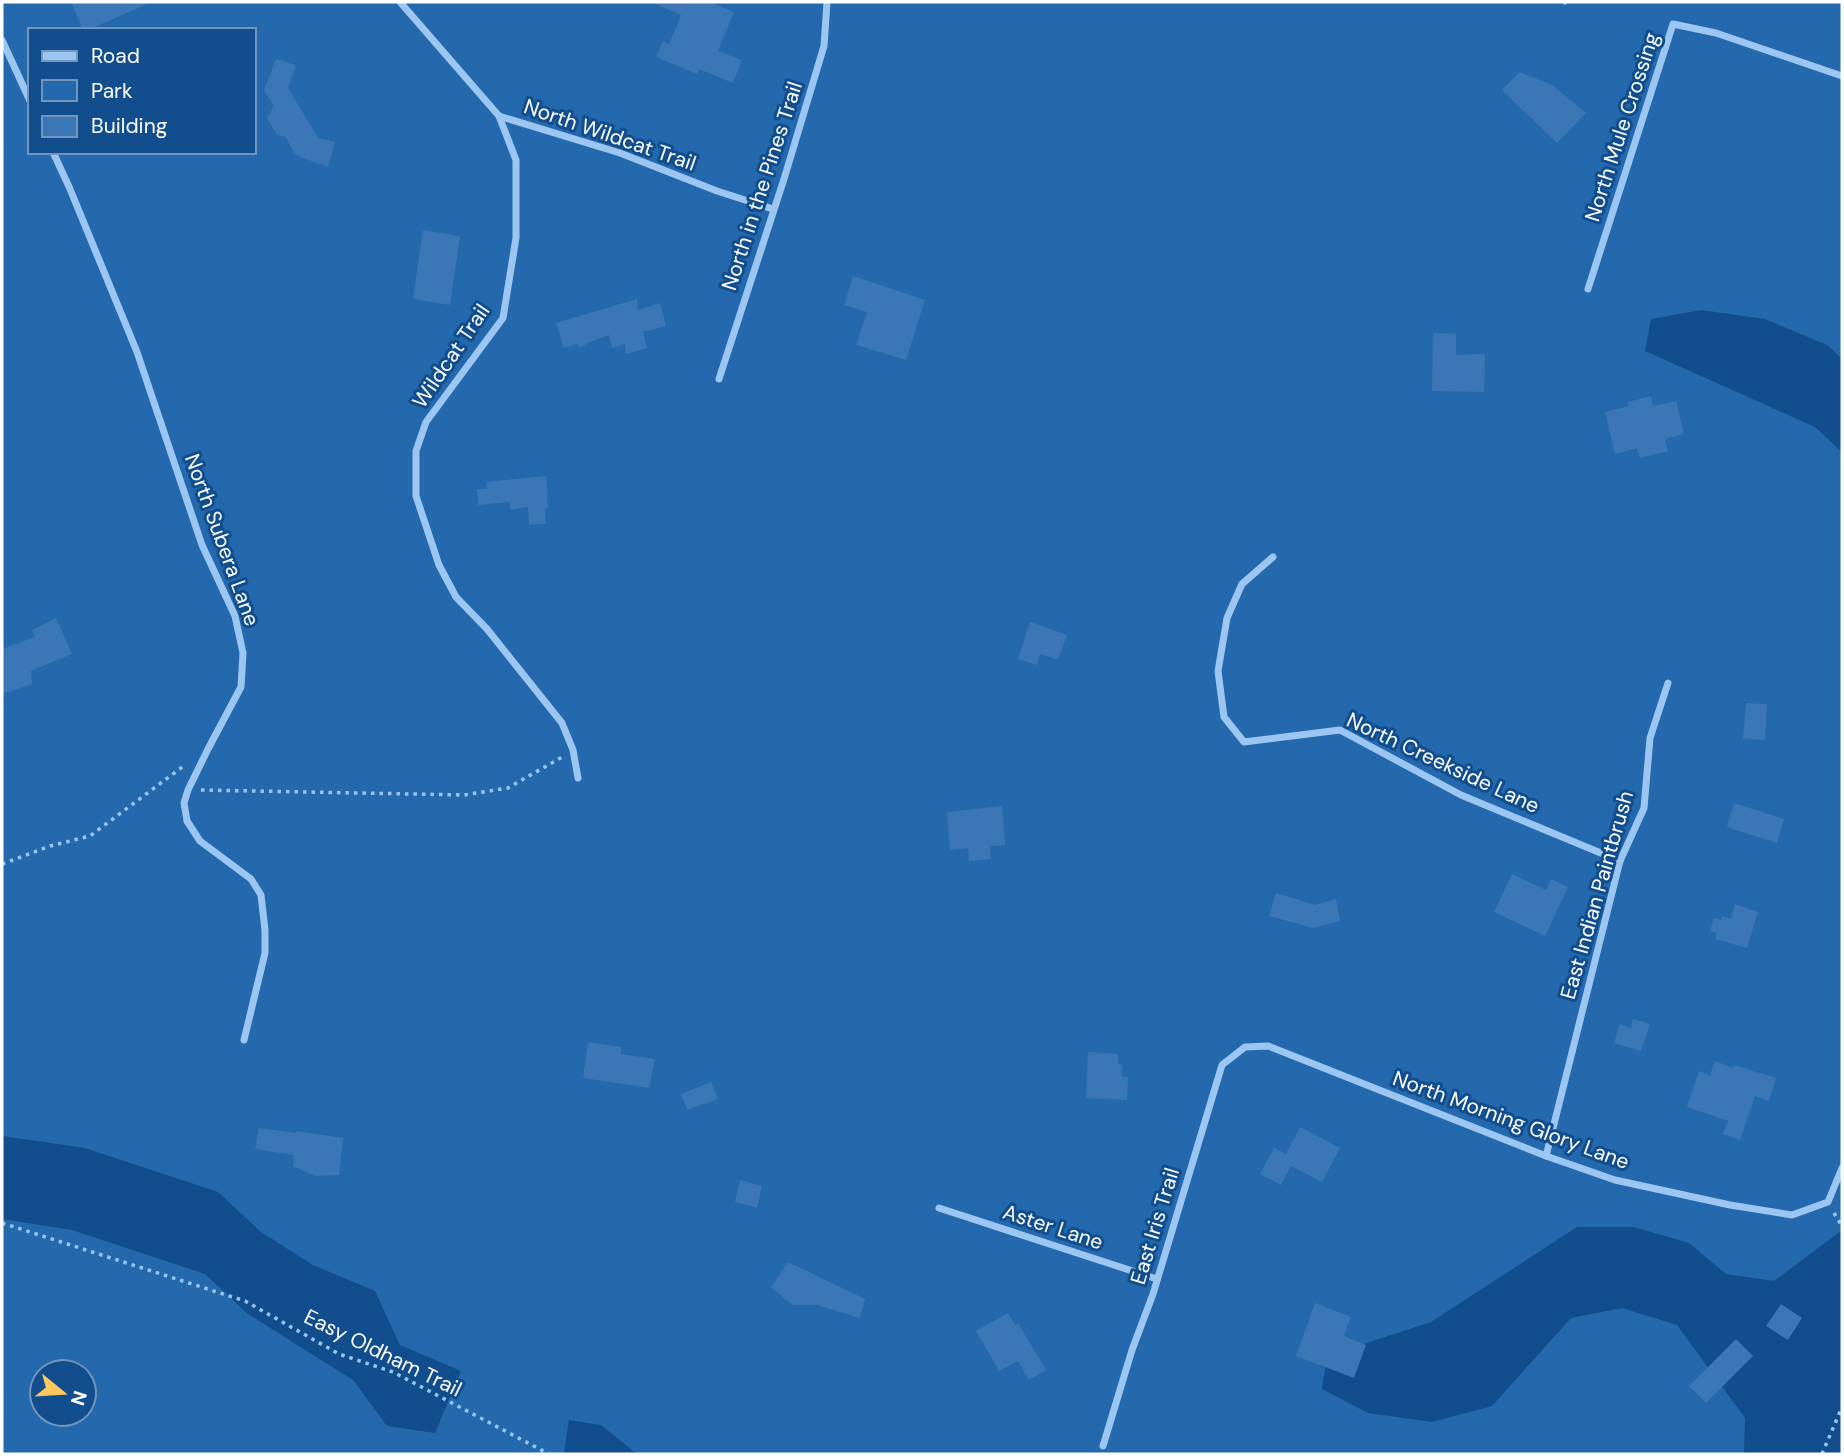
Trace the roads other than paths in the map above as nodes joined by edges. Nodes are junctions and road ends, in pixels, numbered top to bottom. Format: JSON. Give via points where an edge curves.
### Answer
{"nodes":[{"id":1,"x":400,"y":2,"type":"edge"},
{"id":2,"x":827,"y":2,"type":"edge"},
{"id":3,"x":2,"y":40,"type":"edge"},
{"id":4,"x":1842,"y":76,"type":"edge"},
{"id":5,"x":28,"y":97,"type":"edge"},
{"id":6,"x":499,"y":116,"type":"junction"},
{"id":7,"x":54,"y":154,"type":"edge"},
{"id":8,"x":774,"y":209,"type":"junction"},
{"id":9,"x":1588,"y":289,"type":"dead end"},
{"id":10,"x":719,"y":379,"type":"dead end"},
{"id":11,"x":1273,"y":557,"type":"dead end"},
{"id":12,"x":1668,"y":683,"type":"dead end"},
{"id":13,"x":578,"y":778,"type":"dead end"},
{"id":14,"x":1620,"y":861,"type":"junction"},
{"id":15,"x":244,"y":1040,"type":"dead end"},
{"id":16,"x":1268,"y":1046,"type":"joint"},
{"id":17,"x":1546,"y":1156,"type":"junction"},
{"id":18,"x":1842,"y":1168,"type":"edge"},
{"id":19,"x":939,"y":1208,"type":"dead end"},
{"id":20,"x":1157,"y":1279,"type":"junction"},
{"id":21,"x":1103,"y":1446,"type":"dead end"}],
"edges":[{"from":1,"to":6,"type":"street","name":"North Wildcat Trail"},
{"from":2,"to":8,"type":"street","name":"North in the Pines Trail","via":[[824,46]]},
{"from":3,"to":5,"type":"street"},
{"from":4,"to":9,"type":"street","name":"North Mule Crossing","via":[[1716,33],[1673,24]]},
{"from":6,"to":8,"type":"street","name":"North Wildcat Trail","via":[[620,153]]},
{"from":6,"to":13,"type":"street","name":"Wildcat Trail","via":[[516,160],[516,238],[503,318],[426,422],[416,451],[416,496],[439,565],[456,597],[562,723]]},
{"from":7,"to":15,"type":"street","name":"North Subera Lane","via":[[137,352],[202,545],[235,616],[243,653],[241,687],[184,803],[187,821],[200,841],[251,879],[261,895],[265,953]]},
{"from":8,"to":10,"type":"street","name":"North in the Pines Trail"},
{"from":11,"to":14,"type":"street","name":"North Creekside Lane","via":[[1242,584],[1227,618],[1217,671],[1224,718],[1244,741],[1340,730],[1461,794]]},
{"from":12,"to":14,"type":"street","name":"East Indian Paintbrush","via":[[1650,738],[1644,808]]},
{"from":14,"to":17,"type":"street","name":"East Indian Paintbrush"},
{"from":16,"to":17,"type":"street","name":"North Morning Glory Lane"},
{"from":16,"to":20,"type":"street","name":"East Iris Trail","via":[[1245,1046],[1222,1065]]},
{"from":17,"to":18,"type":"street","name":"North Morning Glory Lane","via":[[1615,1180],[1792,1215],[1828,1202]]},
{"from":19,"to":20,"type":"street","name":"Aster Lane"},
{"from":20,"to":21,"type":"street","name":"East Iris Trail"}]}
